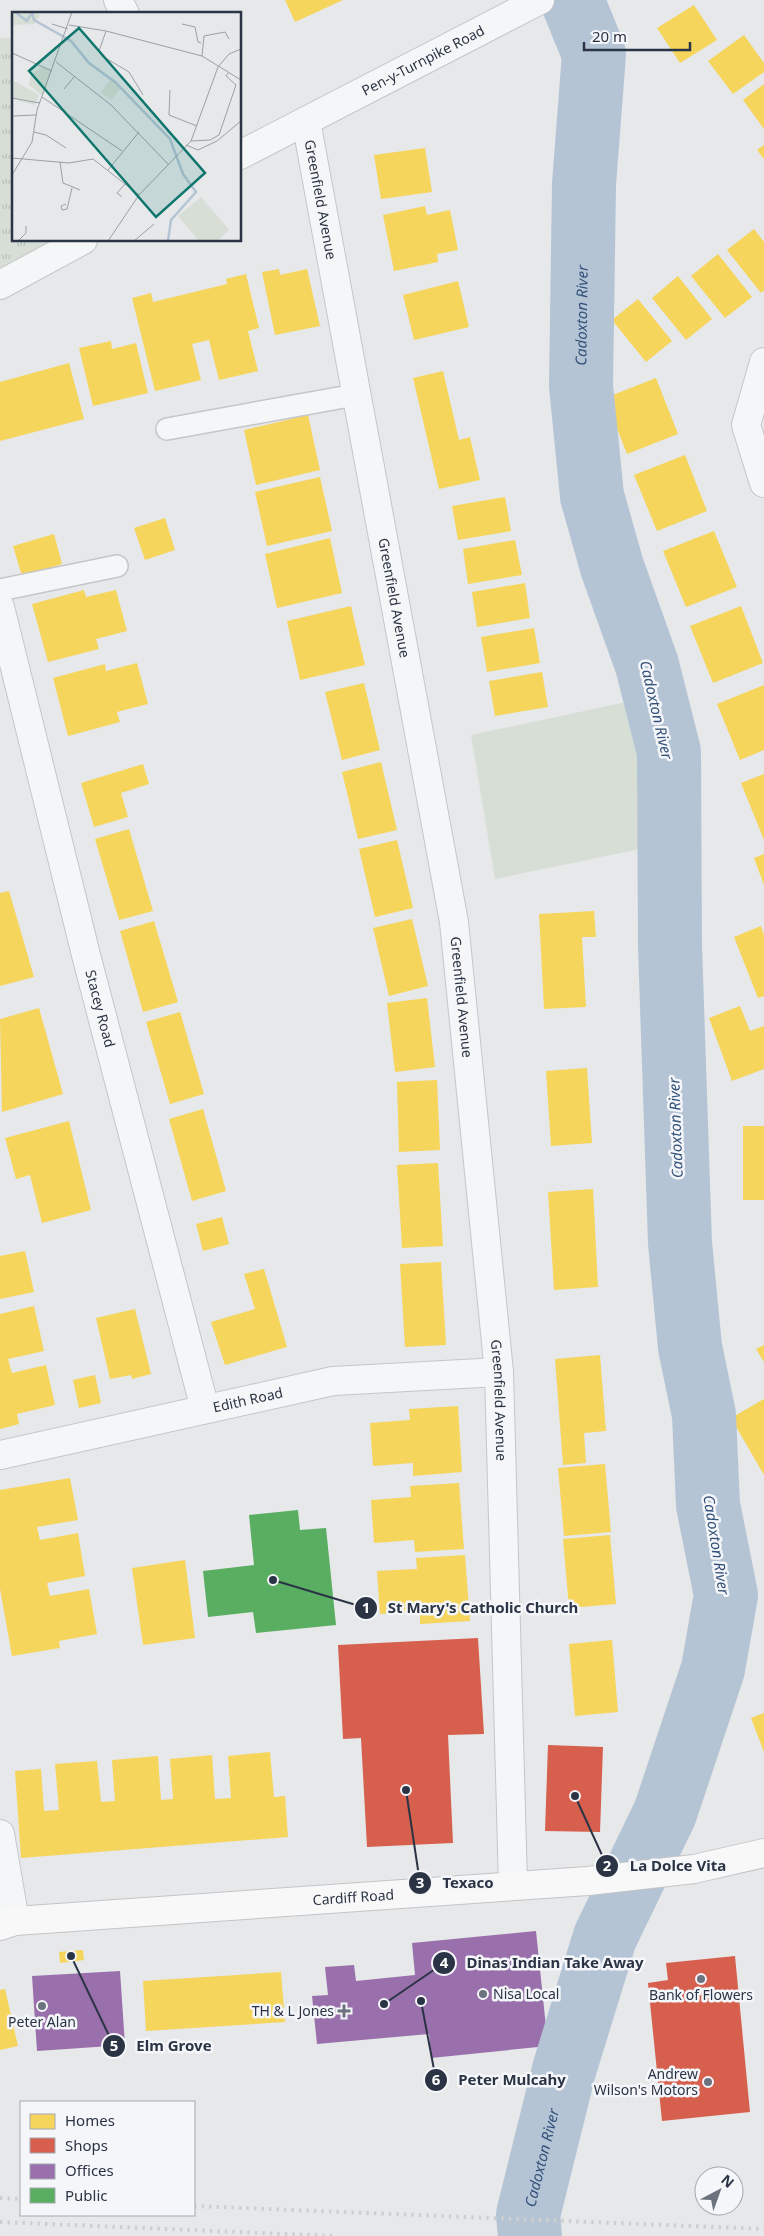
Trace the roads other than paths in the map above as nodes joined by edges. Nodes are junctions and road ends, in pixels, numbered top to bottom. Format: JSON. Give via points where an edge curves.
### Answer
{"nodes":[{"id":1,"x":118,"y":0,"type":"edge"},
{"id":2,"x":540,"y":0,"type":"edge"},
{"id":3,"x":124,"y":12,"type":"edge"},
{"id":4,"x":306,"y":121,"type":"junction"},
{"id":5,"x":241,"y":154,"type":"edge"},
{"id":6,"x":80,"y":241,"type":"edge"},
{"id":7,"x":0,"y":285,"type":"edge"},
{"id":8,"x":764,"y":362,"type":"edge"},
{"id":9,"x":355,"y":395,"type":"junction"},
{"id":10,"x":167,"y":429,"type":"dead end"},
{"id":11,"x":764,"y":483,"type":"edge"},
{"id":12,"x":117,"y":566,"type":"dead end"},
{"id":13,"x":0,"y":590,"type":"edge"},
{"id":14,"x":0,"y":607,"type":"edge"},
{"id":15,"x":499,"y":1372,"type":"junction"},
{"id":16,"x":205,"y":1409,"type":"junction"},
{"id":17,"x":0,"y":1455,"type":"edge"},
{"id":18,"x":0,"y":1834,"type":"edge"},
{"id":19,"x":764,"y":1853,"type":"edge"},
{"id":20,"x":513,"y":1886,"type":"junction"},
{"id":21,"x":8,"y":1924,"type":"edge"}],
"edges":[{"from":1,"to":3,"type":"street"},
{"from":2,"to":4,"type":"street","name":"Pen-y-Turnpike Road"},
{"from":4,"to":5,"type":"street","name":"Pen-y-Turnpike Road"},
{"from":4,"to":9,"type":"street","name":"Greenfield Avenue"},
{"from":6,"to":7,"type":"street"},
{"from":8,"to":11,"type":"street","via":[[746,425]]},
{"from":9,"to":10,"type":"lane"},
{"from":9,"to":15,"type":"street","name":"Greenfield Avenue","via":[[454,922]]},
{"from":12,"to":13,"type":"lane"},
{"from":14,"to":16,"type":"street","name":"Stacey Road","via":[[86,955]]},
{"from":15,"to":16,"type":"street","name":"Edith Road","via":[[333,1381]]},
{"from":15,"to":20,"type":"street","name":"Greenfield Avenue"},
{"from":16,"to":17,"type":"street","name":"Edith Road"},
{"from":18,"to":21,"type":"street"},
{"from":19,"to":20,"type":"main road","name":"Cardiff Road","via":[[694,1869]]},
{"from":20,"to":21,"type":"main road","name":"Cardiff Road"}]}
